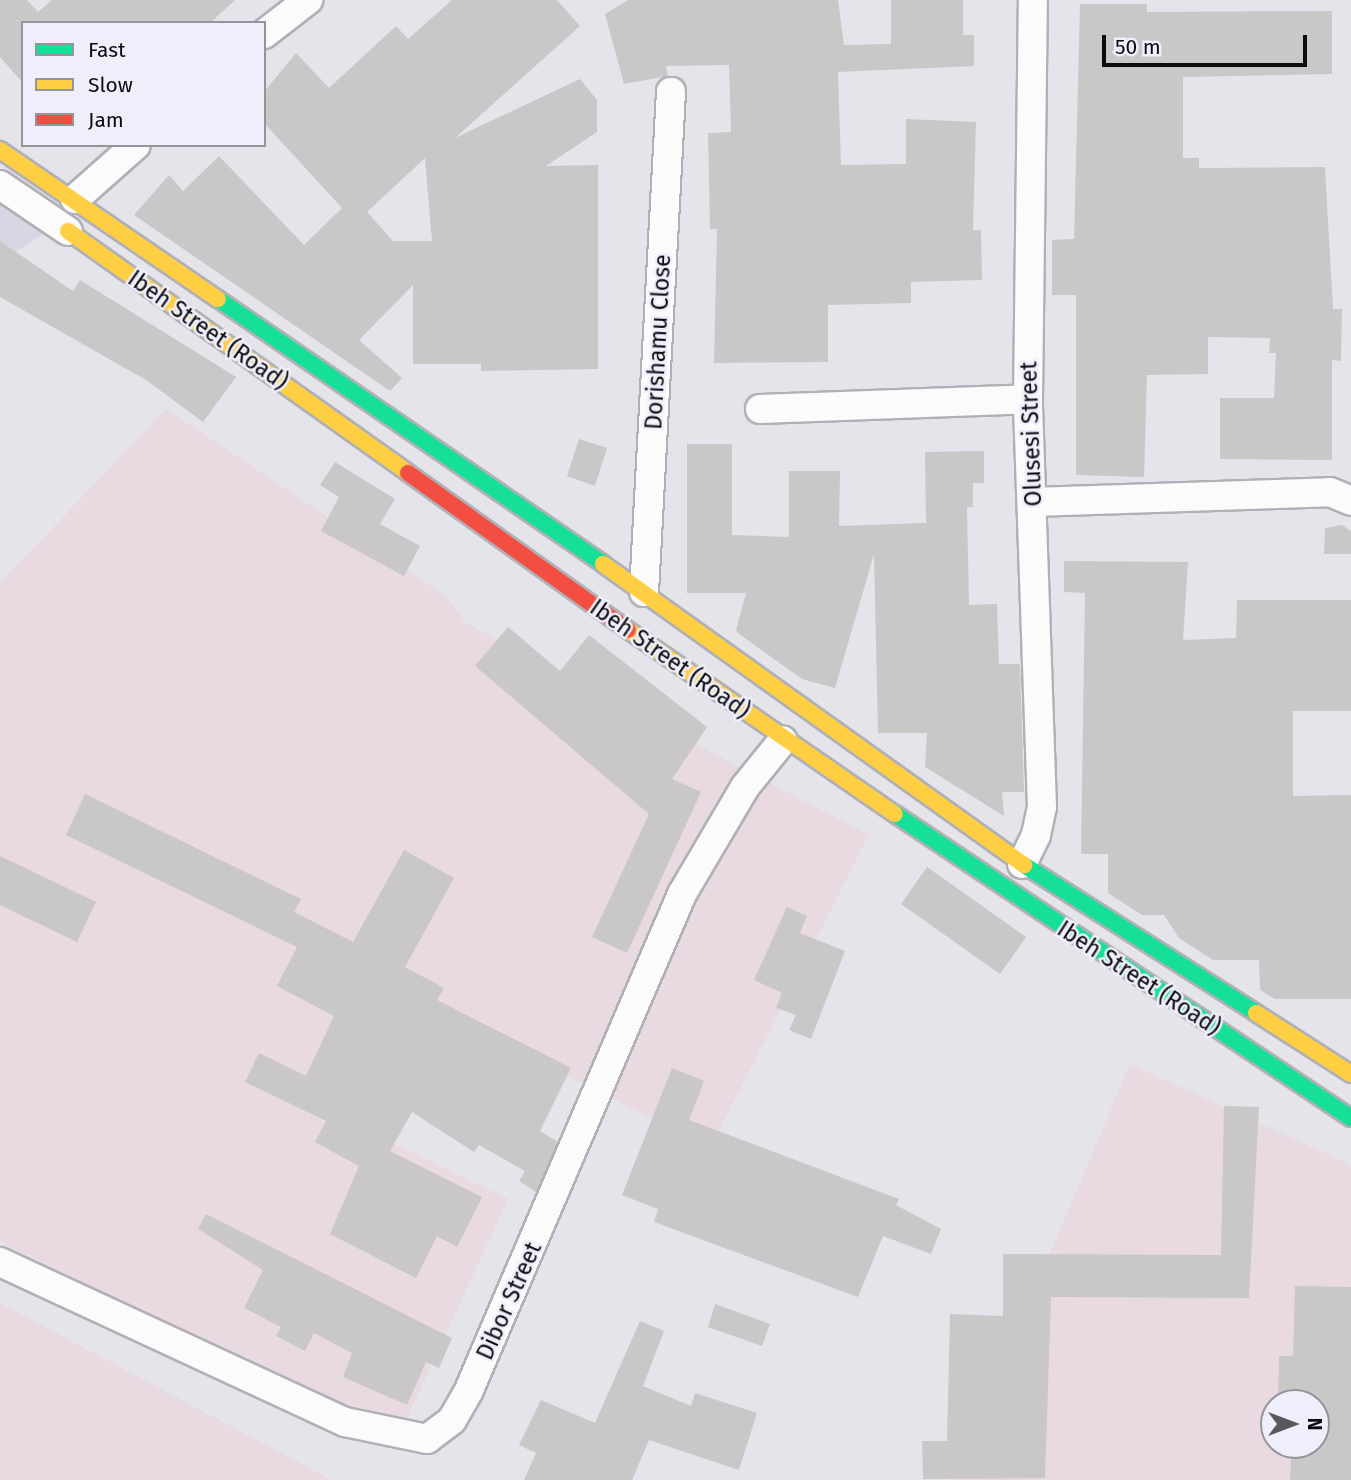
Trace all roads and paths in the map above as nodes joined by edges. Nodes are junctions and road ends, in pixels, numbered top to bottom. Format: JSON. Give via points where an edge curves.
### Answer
{"nodes":[{"id":1,"x":308,"y":0,"type":"edge"},
{"id":2,"x":1033,"y":0,"type":"edge"},
{"id":3,"x":266,"y":32,"type":"edge"},
{"id":4,"x":671,"y":92,"type":"dead end"},
{"id":5,"x":134,"y":147,"type":"edge"},
{"id":6,"x":0,"y":150,"type":"edge"},
{"id":7,"x":0,"y":185,"type":"edge"},
{"id":8,"x":75,"y":199,"type":"junction"},
{"id":9,"x":68,"y":231,"type":"joint"},
{"id":10,"x":1028,"y":400,"type":"junction"},
{"id":11,"x":760,"y":408,"type":"dead end"},
{"id":12,"x":1351,"y":500,"type":"edge"},
{"id":13,"x":1033,"y":502,"type":"junction"},
{"id":14,"x":644,"y":592,"type":"junction"},
{"id":15,"x":783,"y":740,"type":"junction"},
{"id":16,"x":1022,"y":864,"type":"junction"},
{"id":17,"x":1351,"y":1074,"type":"edge"},
{"id":18,"x":1351,"y":1118,"type":"edge"},
{"id":19,"x":0,"y":1262,"type":"edge"}],
"edges":[{"from":1,"to":3,"type":"street"},
{"from":2,"to":10,"type":"street","name":"Olusesi Street"},
{"from":4,"to":14,"type":"street","name":"Dorishamu Close"},
{"from":5,"to":8,"type":"street"},
{"from":6,"to":8,"type":"street","name":"Ibeh Street (Road)"},
{"from":7,"to":9,"type":"street","name":"Ibeh Street (Road)"},
{"from":8,"to":14,"type":"street","name":"Ibeh Street (Road)"},
{"from":9,"to":15,"type":"street","name":"Ibeh Street (Road)"},
{"from":10,"to":11,"type":"street"},
{"from":10,"to":13,"type":"street","name":"Olusesi Street"},
{"from":12,"to":13,"type":"street","via":[[1330,492]]},
{"from":13,"to":16,"type":"street","name":"Olusesi Street","via":[[1042,807],[1036,835]]},
{"from":14,"to":16,"type":"street","name":"Ibeh Street (Road)"},
{"from":15,"to":18,"type":"street","name":"Ibeh Street (Road)"},
{"from":15,"to":19,"type":"street","name":"Dibor Street","via":[[745,787],[682,894],[469,1390],[452,1420],[427,1439],[345,1422]]},
{"from":16,"to":17,"type":"street","name":"Ibeh Street (Road)"}]}
